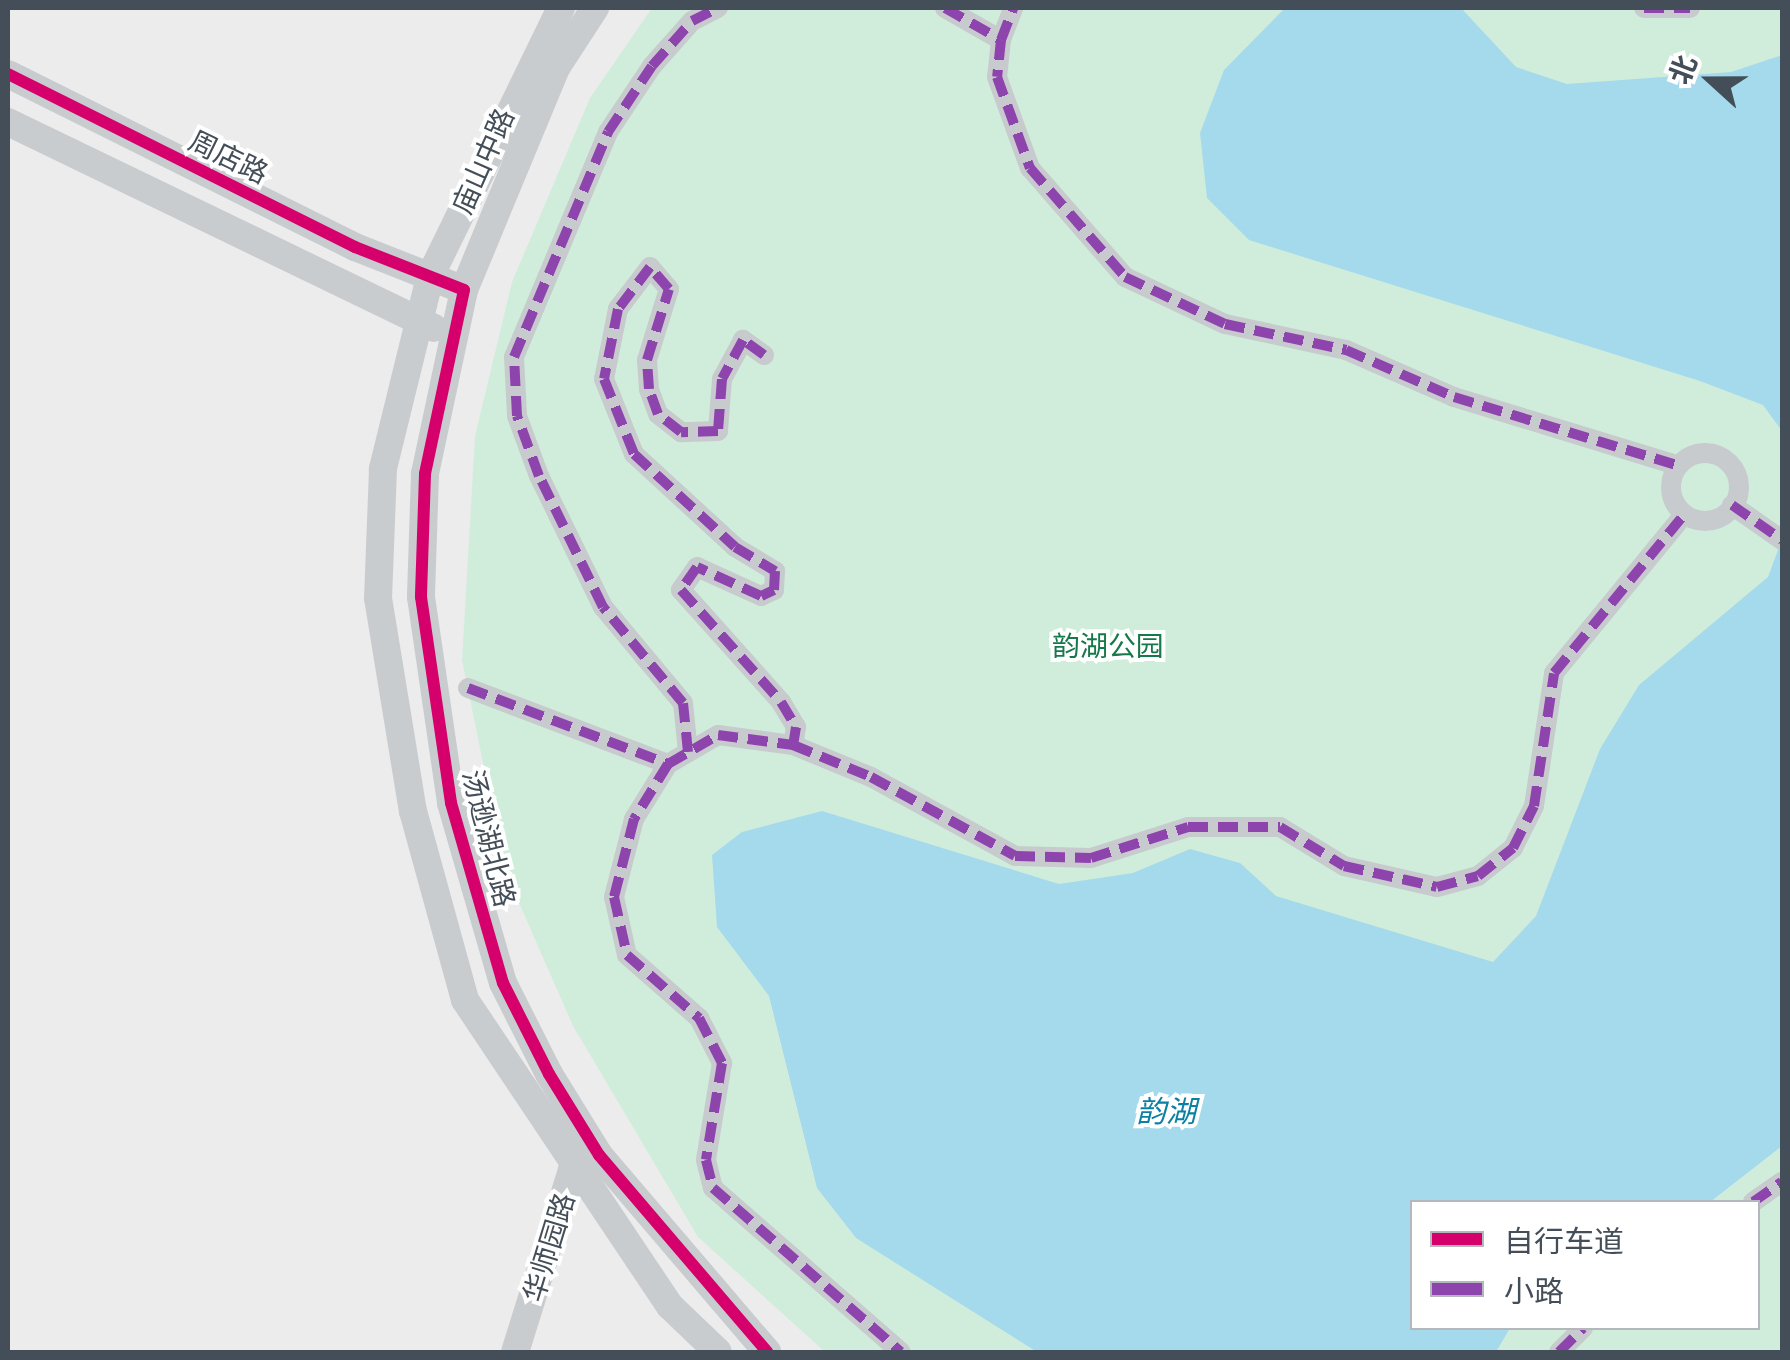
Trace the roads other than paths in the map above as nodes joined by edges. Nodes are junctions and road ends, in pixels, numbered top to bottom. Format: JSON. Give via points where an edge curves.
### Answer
{"nodes":[{"id":1,"x":561,"y":8,"type":"edge"},
{"id":2,"x":596,"y":8,"type":"edge"},
{"id":3,"x":718,"y":8,"type":"edge"},
{"id":4,"x":946,"y":8,"type":"edge"},
{"id":5,"x":1014,"y":8,"type":"edge"},
{"id":6,"x":1644,"y":8,"type":"edge"},
{"id":7,"x":1690,"y":8,"type":"edge"},
{"id":8,"x":1002,"y":40,"type":"junction"},
{"id":9,"x":8,"y":74,"type":"edge"},
{"id":10,"x":8,"y":122,"type":"edge"},
{"id":11,"x":430,"y":277,"type":"junction"},
{"id":12,"x":464,"y":290,"type":"junction"},
{"id":13,"x":418,"y":322,"type":"junction"},
{"id":14,"x":454,"y":335,"type":"junction"},
{"id":15,"x":764,"y":356,"type":"dead end"},
{"id":16,"x":1677,"y":465,"type":"junction"},
{"id":17,"x":1732,"y":505,"type":"junction"},
{"id":18,"x":1682,"y":517,"type":"junction"},
{"id":19,"x":1782,"y":540,"type":"edge"},
{"id":20,"x":468,"y":688,"type":"dead end"},
{"id":21,"x":793,"y":745,"type":"junction"},
{"id":22,"x":688,"y":752,"type":"junction"},
{"id":23,"x":668,"y":764,"type":"junction"},
{"id":24,"x":599,"y":1155,"type":"junction"},
{"id":25,"x":572,"y":1170,"type":"junction"},
{"id":26,"x":1782,"y":1182,"type":"edge"},
{"id":27,"x":1757,"y":1200,"type":"edge"},
{"id":28,"x":1581,"y":1330,"type":"edge"},
{"id":29,"x":515,"y":1352,"type":"edge"},
{"id":30,"x":718,"y":1352,"type":"edge"},
{"id":31,"x":767,"y":1352,"type":"edge"},
{"id":32,"x":901,"y":1352,"type":"edge"},
{"id":33,"x":1558,"y":1352,"type":"edge"}],
"edges":[{"from":1,"to":11,"type":"street","name":"庙山中路"},
{"from":2,"to":12,"type":"street","name":"庙山中路","via":[[556,68]]},
{"from":3,"to":22,"type":"street","via":[[692,20],[608,132],[514,357],[518,416],[539,476],[602,607],[682,702]]},
{"from":4,"to":8,"type":"street"},
{"from":5,"to":8,"type":"street"},
{"from":6,"to":7,"type":"street"},
{"from":8,"to":16,"type":"street","via":[[998,77],[1030,168],[1126,277],[1225,324],[1346,350],[1454,397]]},
{"from":9,"to":11,"type":"street","name":"周店路"},
{"from":10,"to":13,"type":"street"},
{"from":11,"to":12,"type":"street"},
{"from":11,"to":13,"type":"street","name":"庙山中路"},
{"from":12,"to":14,"type":"street","name":"汤逊湖北路"},
{"from":13,"to":14,"type":"street"},
{"from":13,"to":25,"type":"street","via":[[383,469],[378,598],[392,709],[465,1000]]},
{"from":14,"to":24,"type":"street","name":"汤逊湖北路","via":[[425,474],[421,597],[452,803],[504,983]]},
{"from":15,"to":21,"type":"street","via":[[744,340],[730,352],[718,431],[681,432],[658,414],[649,389],[648,360],[669,289],[650,267],[618,309],[604,379],[634,454],[735,547],[775,571],[774,590],[760,596],[697,567],[681,590],[781,702],[796,726]]},
{"from":16,"to":17,"type":"street","via":[[1699,451],[1722,454],[1740,487]]},
{"from":16,"to":18,"type":"street","via":[[1672,494]]},
{"from":17,"to":18,"type":"street","via":[[1710,522]]},
{"from":17,"to":19,"type":"street"},
{"from":18,"to":21,"type":"street","via":[[1554,673],[1534,806],[1514,848],[1478,876],[1438,887],[1344,866],[1280,828],[1188,827],[1091,858],[1015,856],[871,776]]},
{"from":20,"to":23,"type":"street"},
{"from":21,"to":22,"type":"street","via":[[718,735]]},
{"from":22,"to":23,"type":"street"},
{"from":23,"to":32,"type":"street","via":[[634,819],[614,898],[628,956],[699,1018],[722,1063],[706,1160],[713,1188]]},
{"from":24,"to":25,"type":"street","name":"华师园路"},
{"from":24,"to":31,"type":"street","name":"汤逊湖北路"},
{"from":25,"to":29,"type":"street","name":"华师园路"},
{"from":25,"to":30,"type":"street","via":[[670,1306]]},
{"from":26,"to":27,"type":"street"},
{"from":28,"to":33,"type":"street"}]}
